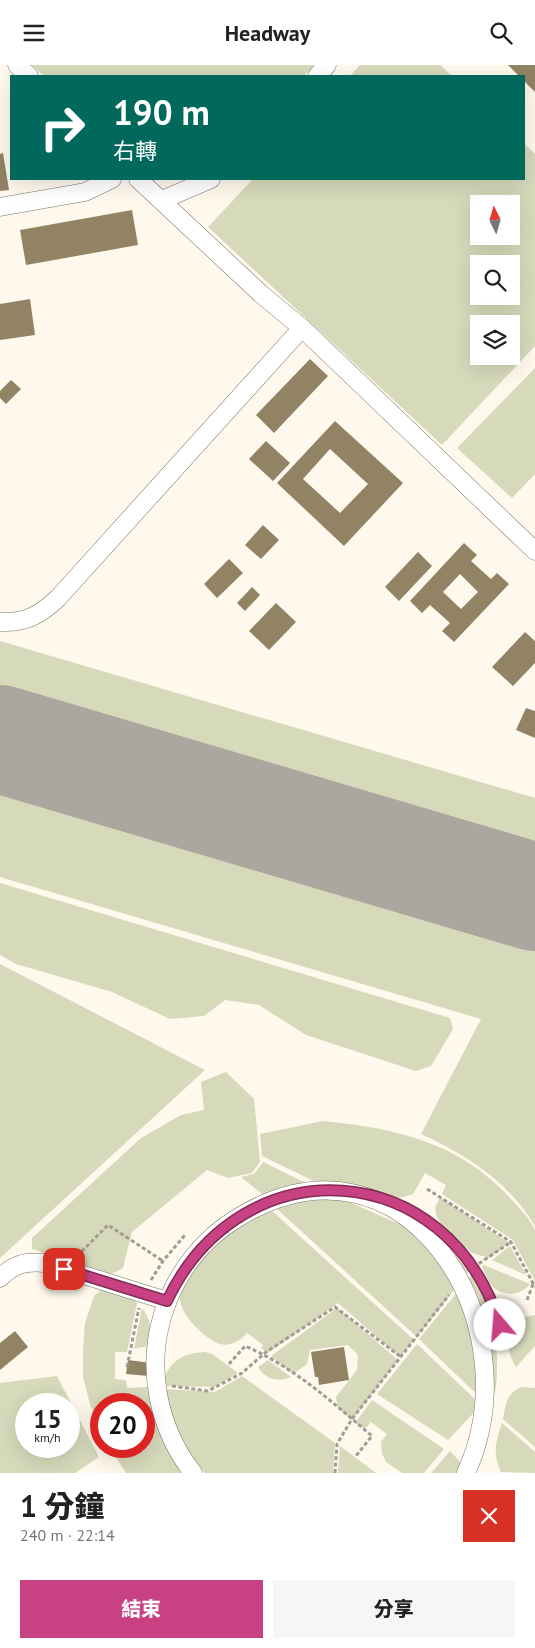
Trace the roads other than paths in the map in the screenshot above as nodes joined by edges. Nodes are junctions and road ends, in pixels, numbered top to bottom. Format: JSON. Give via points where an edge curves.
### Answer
{"nodes":[{"id":1,"x":17,"y":65,"type":"edge"},
{"id":2,"x":327,"y":65,"type":"edge"},
{"id":3,"x":28,"y":75,"type":"edge"},
{"id":4,"x":318,"y":75,"type":"edge"},
{"id":5,"x":110,"y":180,"type":"edge"},
{"id":6,"x":139,"y":180,"type":"edge"},
{"id":7,"x":208,"y":180,"type":"edge"},
{"id":8,"x":162,"y":200,"type":"junction"},
{"id":9,"x":0,"y":207,"type":"edge"},
{"id":10,"x":302,"y":328,"type":"junction"},
{"id":11,"x":535,"y":551,"type":"edge"},
{"id":12,"x":0,"y":622,"type":"edge"},
{"id":13,"x":457,"y":1245,"type":"dead end"},
{"id":14,"x":0,"y":1278,"type":"edge"},
{"id":15,"x":167,"y":1301,"type":"junction"},
{"id":16,"x":500,"y":1408,"type":"dead end"},
{"id":17,"x":193,"y":1473,"type":"edge"},
{"id":18,"x":466,"y":1473,"type":"edge"}],
"edges":[{"from":1,"to":3,"type":"lane"},
{"from":2,"to":4,"type":"lane"},
{"from":5,"to":9,"type":"lane","via":[[85,192]]},
{"from":6,"to":8,"type":"lane"},
{"from":7,"to":8,"type":"lane"},
{"from":8,"to":10,"type":"lane"},
{"from":10,"to":11,"type":"lane"},
{"from":10,"to":12,"type":"lane","via":[[58,598],[42,613],[28,620]]},
{"from":13,"to":15,"type":"lane","via":[[413,1211],[374,1196],[332,1191],[290,1195],[250,1210],[215,1233],[187,1265]]},
{"from":14,"to":15,"type":"lane","via":[[12,1267],[27,1261],[45,1263]]},
{"from":15,"to":17,"type":"lane","via":[[157,1342],[156,1384],[166,1425]]},
{"from":16,"to":18,"type":"lane","via":[[484,1447]]}]}
